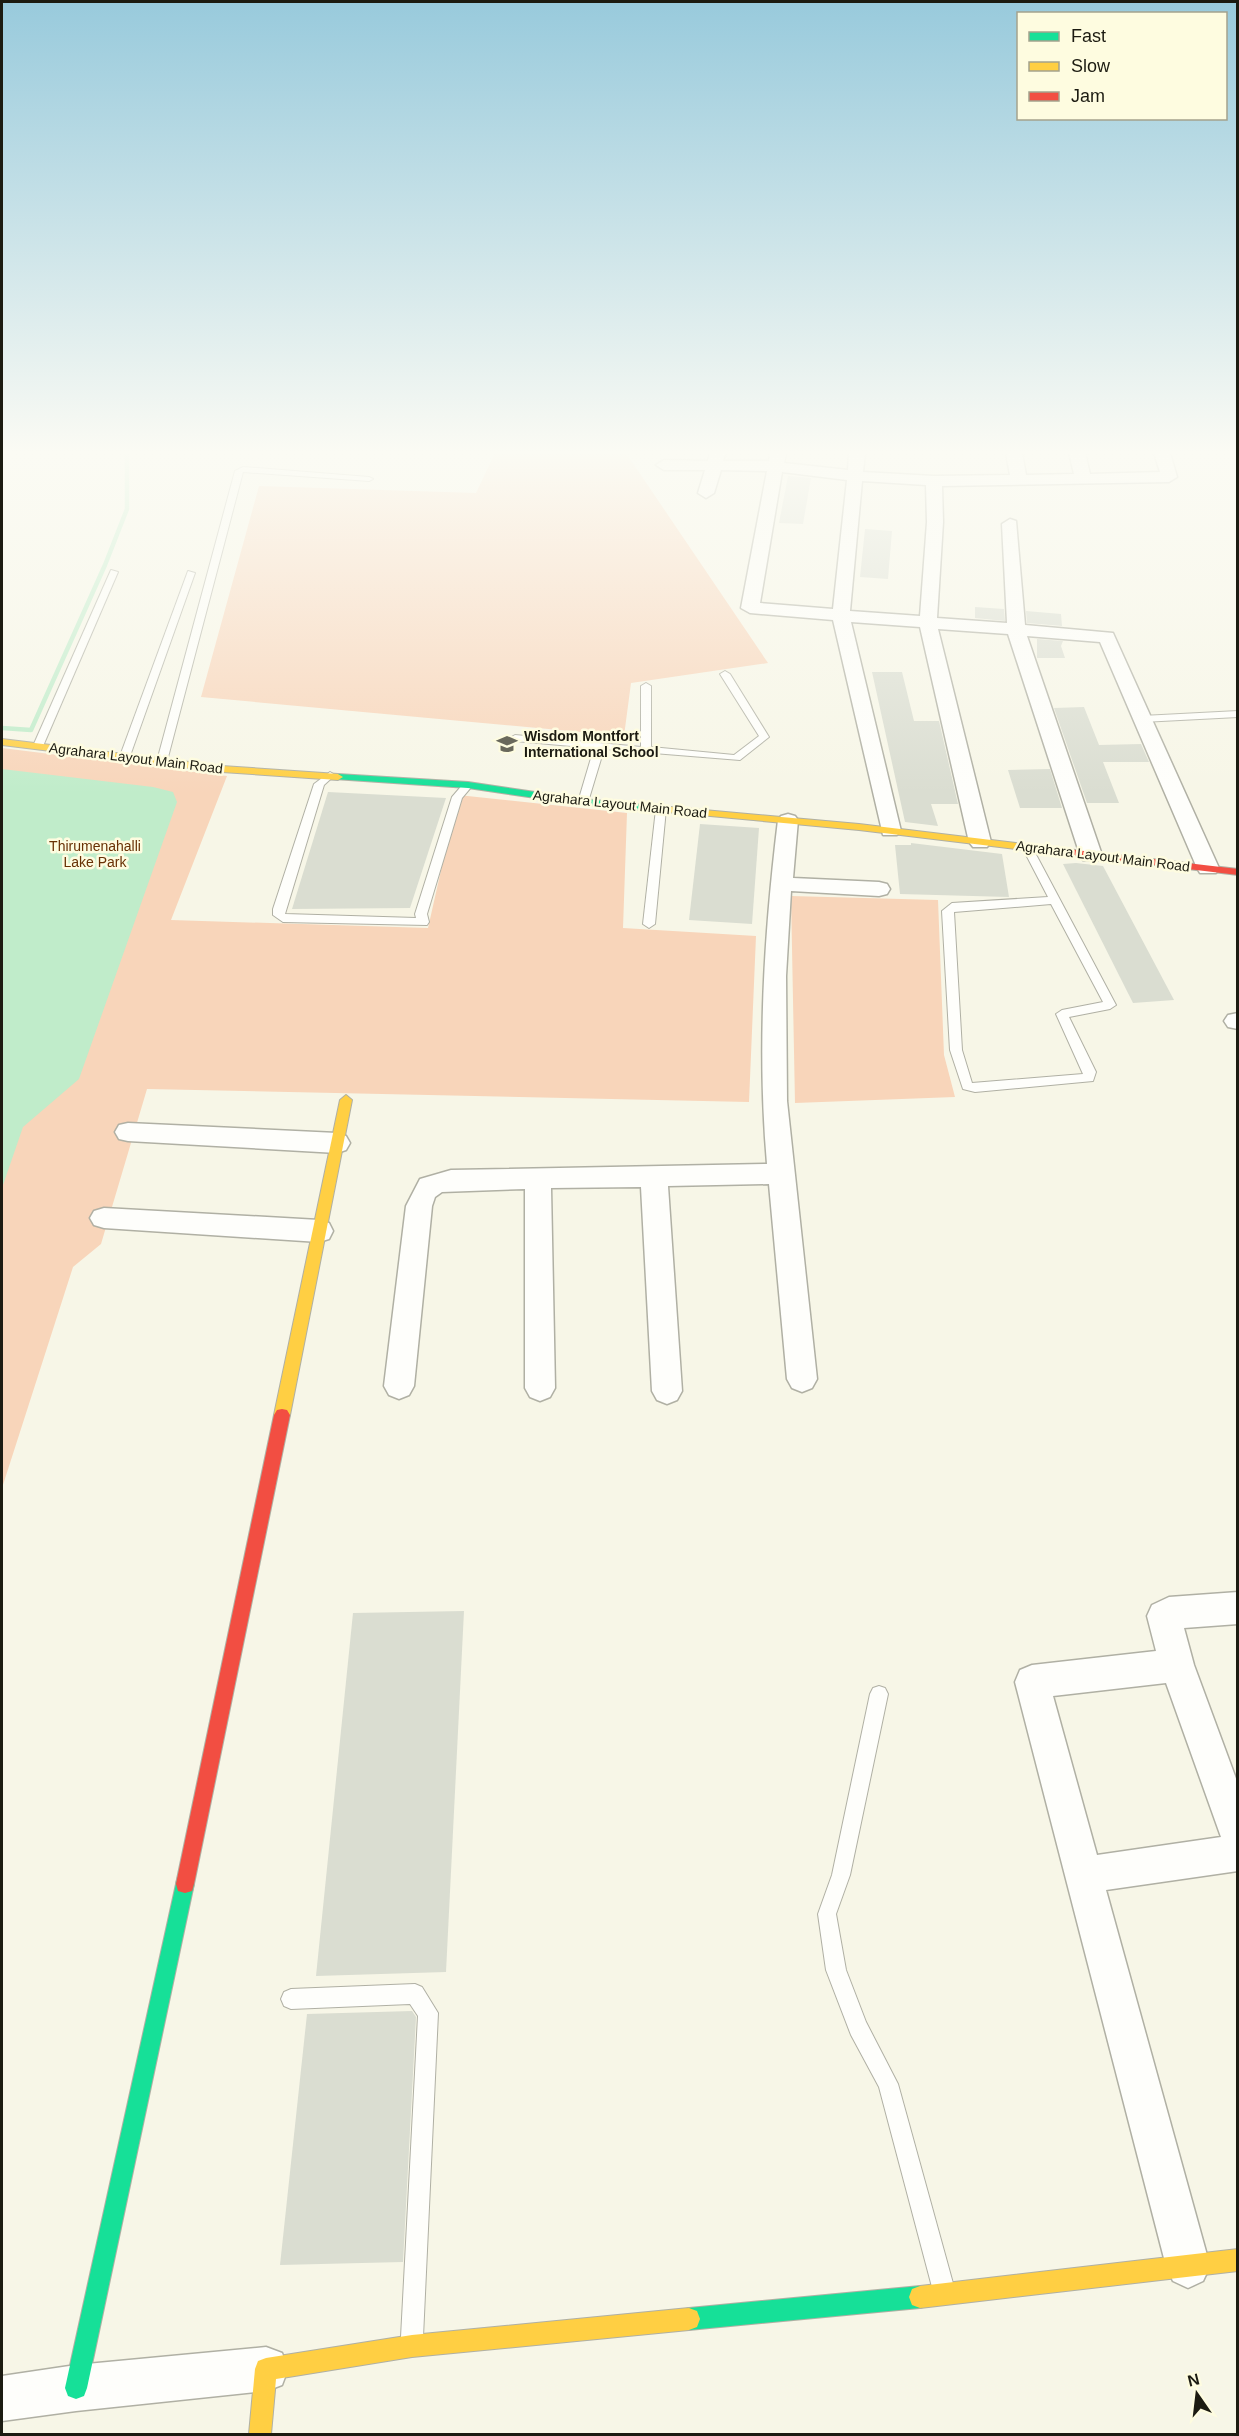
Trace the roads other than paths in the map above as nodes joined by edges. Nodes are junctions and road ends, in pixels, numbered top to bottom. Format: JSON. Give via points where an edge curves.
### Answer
{"nodes":[{"id":1,"x":214,"y":567,"type":"edge"},
{"id":2,"x":757,"y":567,"type":"edge"},
{"id":3,"x":846,"y":567,"type":"edge"},
{"id":4,"x":932,"y":567,"type":"edge"},
{"id":5,"x":1012,"y":567,"type":"edge"},
{"id":6,"x":114,"y":572,"type":"dead end"},
{"id":7,"x":191,"y":573,"type":"dead end"},
{"id":8,"x":841,"y":616,"type":"junction"},
{"id":9,"x":928,"y":624,"type":"junction"},
{"id":10,"x":1016,"y":630,"type":"junction"},
{"id":11,"x":725,"y":674,"type":"dead end"},
{"id":12,"x":646,"y":686,"type":"dead end"},
{"id":13,"x":1238,"y":714,"type":"edge"},
{"id":14,"x":1142,"y":719,"type":"junction"},
{"id":15,"x":516,"y":738,"type":"dead end"},
{"id":16,"x":2,"y":742,"type":"edge"},
{"id":17,"x":39,"y":746,"type":"junction"},
{"id":18,"x":600,"y":746,"type":"junction"},
{"id":19,"x":646,"y":750,"type":"junction"},
{"id":20,"x":125,"y":756,"type":"junction"},
{"id":21,"x":162,"y":761,"type":"junction"},
{"id":22,"x":330,"y":775,"type":"junction"},
{"id":23,"x":468,"y":785,"type":"junction"},
{"id":24,"x":583,"y":802,"type":"junction"},
{"id":25,"x":661,"y":809,"type":"junction"},
{"id":26,"x":788,"y":820,"type":"junction"},
{"id":27,"x":890,"y":831,"type":"junction"},
{"id":28,"x":980,"y":842,"type":"junction"},
{"id":29,"x":1027,"y":847,"type":"junction"},
{"id":30,"x":1091,"y":855,"type":"junction"},
{"id":31,"x":1208,"y":868,"type":"junction"},
{"id":32,"x":1238,"y":872,"type":"edge"},
{"id":33,"x":781,"y":884,"type":"junction"},
{"id":34,"x":879,"y":889,"type":"dead end"},
{"id":35,"x":1055,"y":900,"type":"junction"},
{"id":36,"x":649,"y":924,"type":"dead end"},
{"id":37,"x":346,"y":1100,"type":"dead end"},
{"id":38,"x":128,"y":1132,"type":"dead end"},
{"id":39,"x":337,"y":1143,"type":"junction"},
{"id":40,"x":781,"y":1174,"type":"junction"},
{"id":41,"x":654,"y":1177,"type":"junction"},
{"id":42,"x":538,"y":1179,"type":"junction"},
{"id":43,"x":104,"y":1218,"type":"dead end"},
{"id":44,"x":319,"y":1231,"type":"junction"},
{"id":45,"x":802,"y":1379,"type":"dead end"},
{"id":46,"x":399,"y":1386,"type":"dead end"},
{"id":47,"x":540,"y":1388,"type":"dead end"},
{"id":48,"x":667,"y":1391,"type":"dead end"},
{"id":49,"x":1238,"y":1608,"type":"edge"},
{"id":50,"x":1177,"y":1665,"type":"junction"},
{"id":51,"x":879,"y":1694,"type":"dead end"},
{"id":52,"x":1238,"y":1835,"type":"edge"},
{"id":53,"x":1238,"y":1853,"type":"edge"},
{"id":54,"x":1084,"y":1875,"type":"junction"},
{"id":55,"x":291,"y":1999,"type":"dead end"},
{"id":56,"x":1238,"y":2260,"type":"edge"},
{"id":57,"x":1188,"y":2266,"type":"junction"},
{"id":58,"x":945,"y":2295,"type":"junction"},
{"id":59,"x":412,"y":2346,"type":"junction"},
{"id":60,"x":266,"y":2369,"type":"junction"},
{"id":61,"x":76,"y":2388,"type":"junction"},
{"id":62,"x":2,"y":2399,"type":"edge"},
{"id":63,"x":260,"y":2434,"type":"edge"}],
"edges":[{"from":1,"to":21,"type":"lane"},
{"from":2,"to":8,"type":"street","via":[[750,608]]},
{"from":3,"to":8,"type":"street"},
{"from":4,"to":9,"type":"street"},
{"from":5,"to":10,"type":"street"},
{"from":6,"to":17,"type":"lane"},
{"from":7,"to":20,"type":"lane"},
{"from":8,"to":9,"type":"street"},
{"from":8,"to":27,"type":"street"},
{"from":9,"to":10,"type":"street"},
{"from":9,"to":28,"type":"street"},
{"from":10,"to":14,"type":"street","via":[[1107,638]]},
{"from":10,"to":30,"type":"street"},
{"from":11,"to":19,"type":"lane","via":[[765,737],[736,758]]},
{"from":12,"to":19,"type":"lane"},
{"from":13,"to":14,"type":"lane"},
{"from":14,"to":31,"type":"street"},
{"from":15,"to":18,"type":"lane"},
{"from":16,"to":17,"type":"street","name":"Agrahara Layout Main Road"},
{"from":17,"to":20,"type":"street","name":"Agrahara Layout Main Road"},
{"from":18,"to":19,"type":"lane"},
{"from":18,"to":24,"type":"lane"},
{"from":20,"to":21,"type":"street","name":"Agrahara Layout Main Road"},
{"from":21,"to":22,"type":"street","name":"Agrahara Layout Main Road"},
{"from":22,"to":23,"type":"street","name":"Agrahara Layout Main Road"},
{"from":22,"to":23,"type":"lane","via":[[319,784],[279,909],[284,918],[423,922],[421,914],[457,797]]},
{"from":23,"to":24,"type":"street","name":"Agrahara Layout Main Road"},
{"from":24,"to":25,"type":"street","name":"Agrahara Layout Main Road"},
{"from":25,"to":26,"type":"street","name":"Agrahara Layout Main Road"},
{"from":25,"to":36,"type":"lane"},
{"from":26,"to":27,"type":"street","name":"Agrahara Layout Main Road"},
{"from":26,"to":33,"type":"street"},
{"from":27,"to":28,"type":"street","name":"Agrahara Layout Main Road"},
{"from":28,"to":29,"type":"street","name":"Agrahara Layout Main Road"},
{"from":29,"to":30,"type":"street","name":"Agrahara Layout Main Road"},
{"from":29,"to":35,"type":"lane"},
{"from":30,"to":31,"type":"street","name":"Agrahara Layout Main Road"},
{"from":31,"to":32,"type":"street","name":"Agrahara Layout Main Road"},
{"from":33,"to":34,"type":"street"},
{"from":33,"to":40,"type":"street","via":[[774,976],[774,1101]]},
{"from":35,"to":35,"type":"lane","via":[[952,907],[948,911],[956,1050],[967,1086],[1089,1078],[1090,1072],[1062,1014],[1110,1005]]},
{"from":37,"to":39,"type":"street"},
{"from":38,"to":39,"type":"street"},
{"from":39,"to":44,"type":"street"},
{"from":40,"to":41,"type":"street"},
{"from":40,"to":45,"type":"street"},
{"from":41,"to":42,"type":"street"},
{"from":41,"to":48,"type":"street"},
{"from":42,"to":46,"type":"street","via":[[451,1180],[435,1182],[423,1192]]},
{"from":42,"to":47,"type":"street"},
{"from":43,"to":44,"type":"street"},
{"from":44,"to":61,"type":"street","via":[[225,1696]]},
{"from":49,"to":50,"type":"street","via":[[1164,1616]]},
{"from":50,"to":52,"type":"street"},
{"from":50,"to":54,"type":"street","via":[[1032,1682]]},
{"from":51,"to":58,"type":"lane","via":[[841,1875],[827,1914],[836,1970],[858,2028],[888,2084]]},
{"from":53,"to":54,"type":"street"},
{"from":54,"to":57,"type":"street"},
{"from":55,"to":59,"type":"lane","via":[[415,1994],[428,2013]]},
{"from":56,"to":57,"type":"street"},
{"from":57,"to":58,"type":"street"},
{"from":58,"to":59,"type":"street"},
{"from":59,"to":60,"type":"street"},
{"from":60,"to":61,"type":"street"},
{"from":60,"to":63,"type":"street"},
{"from":61,"to":62,"type":"street"}]}
